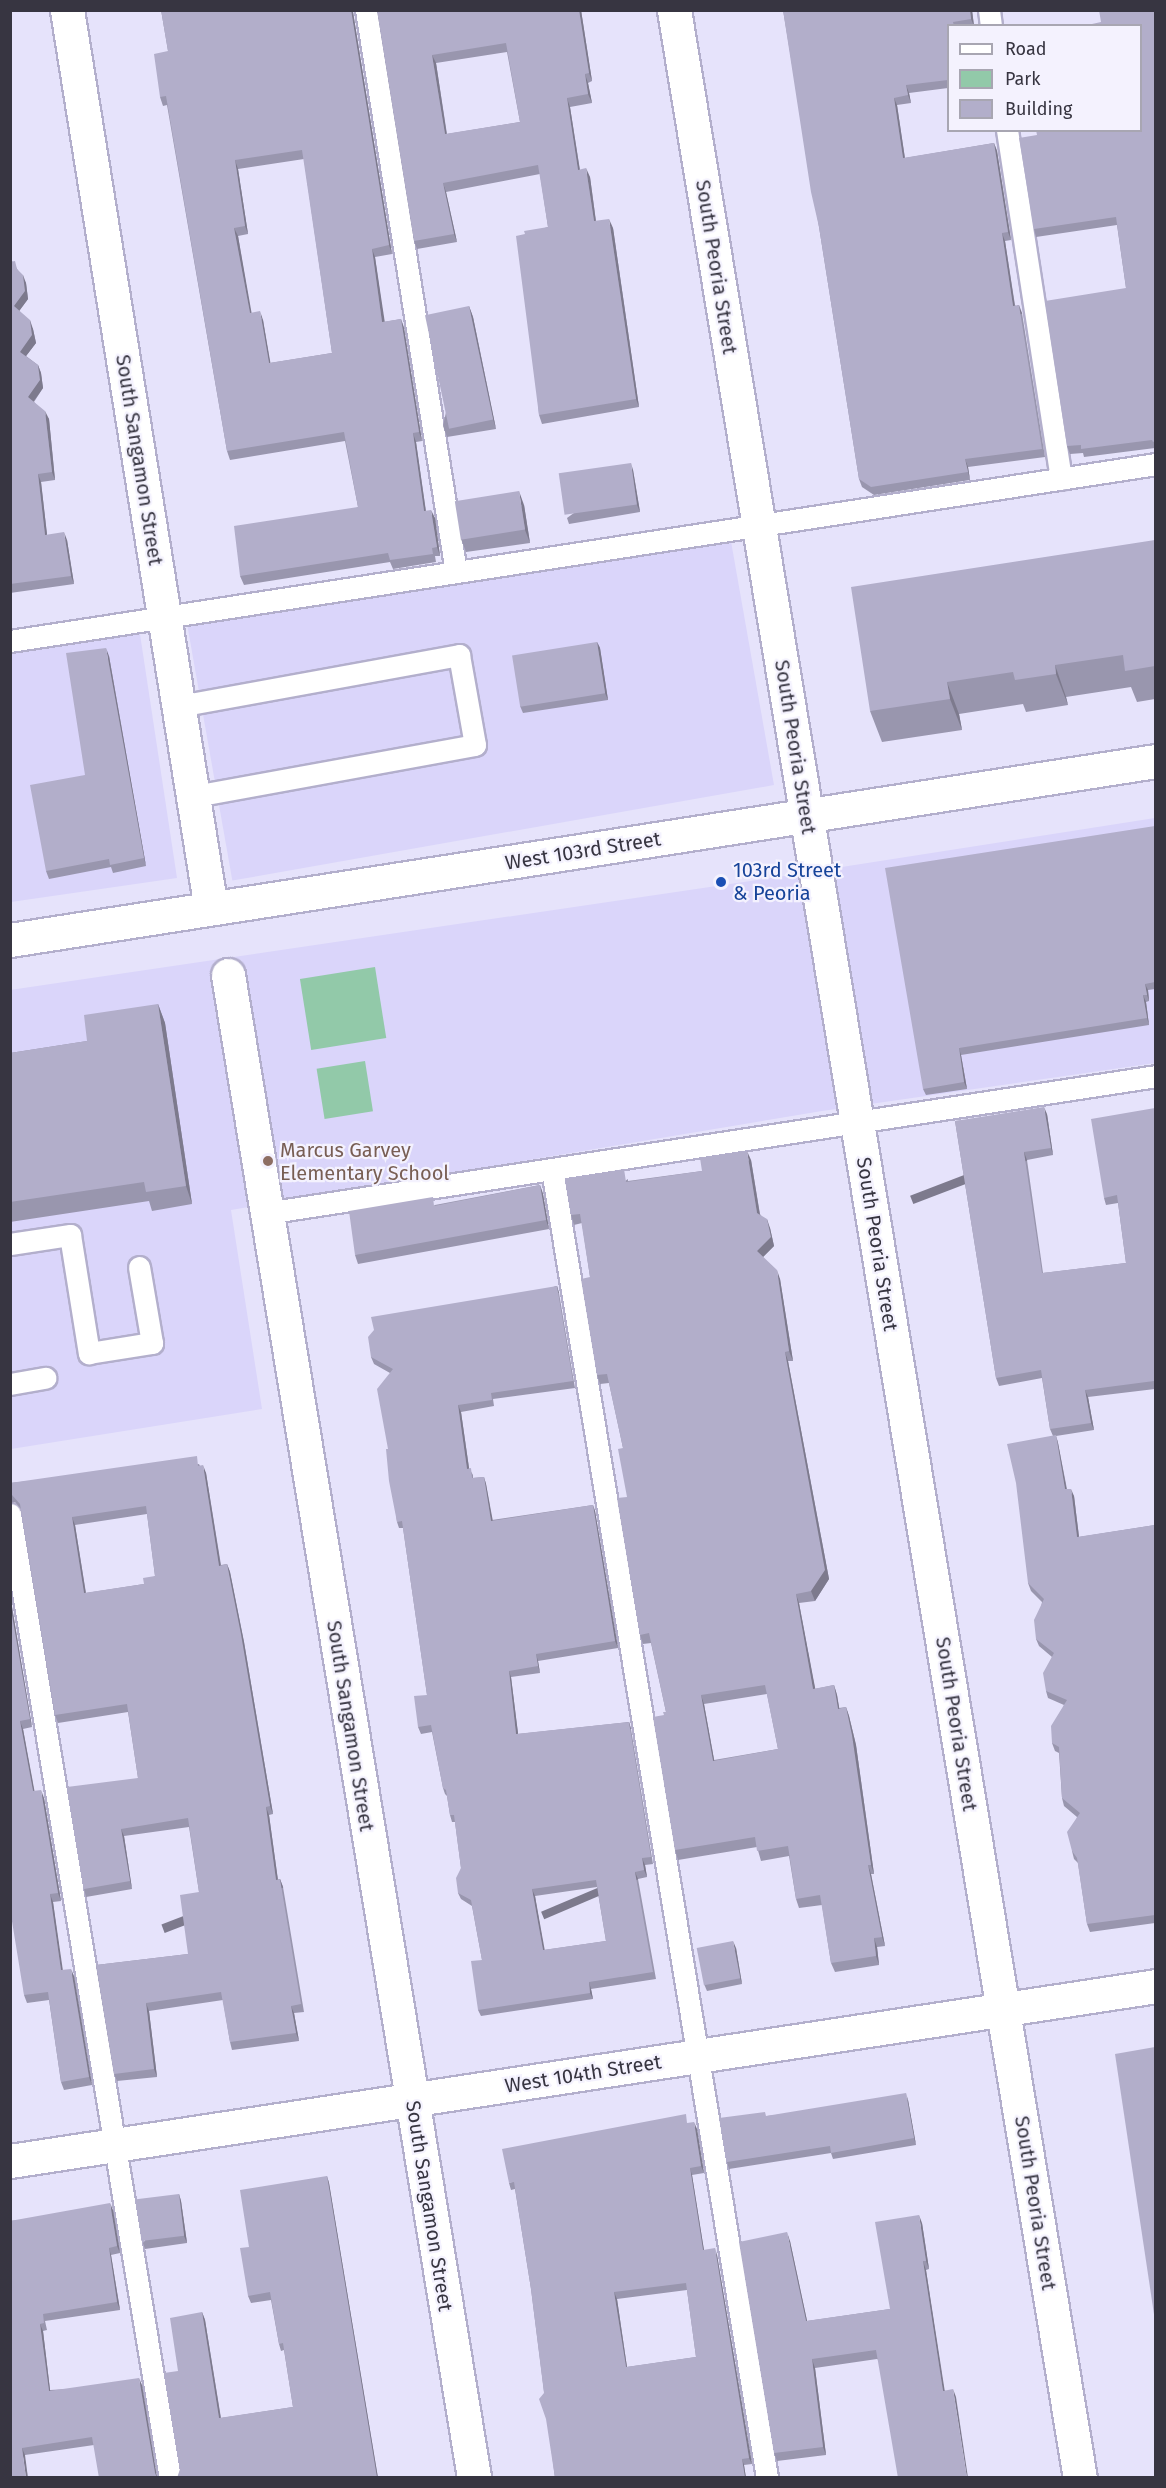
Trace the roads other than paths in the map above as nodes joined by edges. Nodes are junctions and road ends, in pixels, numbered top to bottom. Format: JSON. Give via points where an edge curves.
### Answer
{"nodes":[{"id":1,"x":67,"y":10,"type":"edge"},
{"id":2,"x":366,"y":10,"type":"edge"},
{"id":3,"x":674,"y":10,"type":"edge"},
{"id":4,"x":1007,"y":132,"type":"edge"},
{"id":5,"x":1155,"y":465,"type":"edge"},
{"id":6,"x":1061,"y":479,"type":"junction"},
{"id":7,"x":759,"y":526,"type":"junction"},
{"id":8,"x":456,"y":572,"type":"junction"},
{"id":9,"x":164,"y":617,"type":"junction"},
{"id":10,"x":10,"y":641,"type":"edge"},
{"id":11,"x":179,"y":706,"type":"junction"},
{"id":12,"x":1155,"y":761,"type":"edge"},
{"id":13,"x":194,"y":796,"type":"junction"},
{"id":14,"x":806,"y":816,"type":"junction"},
{"id":15,"x":211,"y":909,"type":"junction"},
{"id":16,"x":10,"y":940,"type":"edge"},
{"id":17,"x":228,"y":975,"type":"dead end"},
{"id":18,"x":1155,"y":1078,"type":"edge"},
{"id":19,"x":856,"y":1122,"type":"junction"},
{"id":20,"x":552,"y":1169,"type":"junction"},
{"id":21,"x":267,"y":1213,"type":"junction"},
{"id":22,"x":10,"y":1244,"type":"edge"},
{"id":23,"x":139,"y":1267,"type":"dead end"},
{"id":24,"x":45,"y":1378,"type":"dead end"},
{"id":25,"x":10,"y":1384,"type":"edge"},
{"id":26,"x":10,"y":1514,"type":"edge"},
{"id":27,"x":1155,"y":1986,"type":"edge"},
{"id":28,"x":1003,"y":2009,"type":"junction"},
{"id":29,"x":697,"y":2056,"type":"junction"},
{"id":30,"x":412,"y":2100,"type":"junction"},
{"id":31,"x":117,"y":2145,"type":"junction"},
{"id":32,"x":10,"y":2161,"type":"edge"},
{"id":33,"x":170,"y":2478,"type":"edge"},
{"id":34,"x":474,"y":2478,"type":"edge"},
{"id":35,"x":767,"y":2478,"type":"edge"},
{"id":36,"x":1080,"y":2478,"type":"edge"}],
"edges":[{"from":1,"to":9,"type":"street","name":"South Sangamon Street"},
{"from":2,"to":8,"type":"lane"},
{"from":3,"to":7,"type":"street","name":"South Peoria Street"},
{"from":4,"to":6,"type":"lane"},
{"from":5,"to":6,"type":"lane"},
{"from":6,"to":7,"type":"lane"},
{"from":7,"to":8,"type":"lane"},
{"from":7,"to":14,"type":"street","name":"South Peoria Street"},
{"from":8,"to":9,"type":"lane"},
{"from":9,"to":10,"type":"lane"},
{"from":9,"to":11,"type":"street","name":"South Sangamon Street"},
{"from":11,"to":13,"type":"street","name":"South Sangamon Street"},
{"from":11,"to":13,"type":"lane","via":[[459,655],[475,745]]},
{"from":12,"to":14,"type":"street","name":"West 103rd Street"},
{"from":13,"to":15,"type":"street","name":"South Sangamon Street"},
{"from":14,"to":15,"type":"street","name":"West 103rd Street"},
{"from":14,"to":19,"type":"street","name":"South Peoria Street"},
{"from":15,"to":16,"type":"street","name":"West 103rd Street"},
{"from":17,"to":21,"type":"street","name":"South Sangamon Street"},
{"from":18,"to":19,"type":"lane"},
{"from":19,"to":20,"type":"lane"},
{"from":19,"to":28,"type":"street","name":"South Peoria Street"},
{"from":20,"to":21,"type":"lane"},
{"from":20,"to":29,"type":"lane"},
{"from":21,"to":30,"type":"street","name":"South Sangamon Street"},
{"from":22,"to":23,"type":"lane","via":[[69,1235],[89,1353],[152,1343]]},
{"from":24,"to":25,"type":"lane"},
{"from":26,"to":31,"type":"lane"},
{"from":27,"to":28,"type":"street","name":"West 104th Street"},
{"from":28,"to":29,"type":"street","name":"West 104th Street"},
{"from":28,"to":36,"type":"street","name":"South Peoria Street"},
{"from":29,"to":30,"type":"street","name":"West 104th Street"},
{"from":29,"to":35,"type":"lane"},
{"from":30,"to":31,"type":"street","name":"West 104th Street"},
{"from":30,"to":34,"type":"street","name":"South Sangamon Street"},
{"from":31,"to":32,"type":"street","name":"West 104th Street"},
{"from":31,"to":33,"type":"lane"}]}
